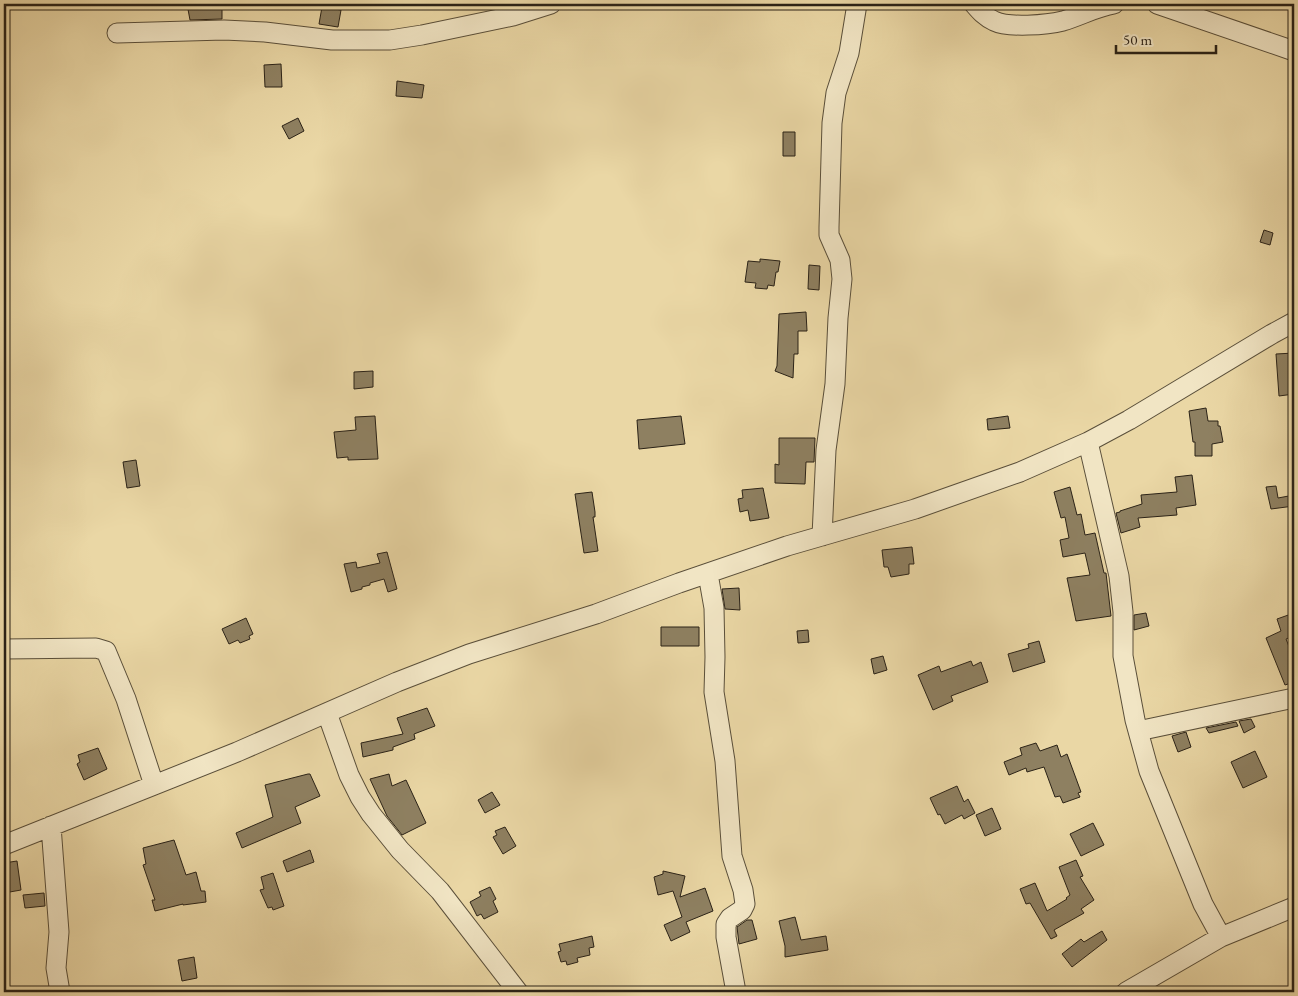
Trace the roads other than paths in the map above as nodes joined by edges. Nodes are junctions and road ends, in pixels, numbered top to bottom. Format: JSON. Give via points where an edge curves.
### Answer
{"nodes":[{"id":1,"x":551,"y":4,"type":"edge"},
{"id":2,"x":857,"y":4,"type":"edge"},
{"id":3,"x":974,"y":4,"type":"edge"},
{"id":4,"x":1114,"y":4,"type":"edge"},
{"id":5,"x":1156,"y":4,"type":"edge"},
{"id":6,"x":117,"y":33,"type":"dead end"},
{"id":7,"x":1294,"y":51,"type":"edge"},
{"id":8,"x":1294,"y":322,"type":"edge"},
{"id":9,"x":1088,"y":442,"type":"junction"},
{"id":10,"x":822,"y":536,"type":"junction"},
{"id":11,"x":708,"y":574,"type":"junction"},
{"id":12,"x":4,"y":649,"type":"edge"},
{"id":13,"x":1294,"y":698,"type":"edge"},
{"id":14,"x":327,"y":712,"type":"junction"},
{"id":15,"x":1138,"y":731,"type":"junction"},
{"id":16,"x":154,"y":785,"type":"junction"},
{"id":17,"x":51,"y":826,"type":"junction"},
{"id":18,"x":4,"y":845,"type":"edge"},
{"id":19,"x":1294,"y":906,"type":"edge"},
{"id":20,"x":1221,"y":937,"type":"junction"},
{"id":21,"x":60,"y":992,"type":"edge"},
{"id":22,"x":518,"y":992,"type":"edge"},
{"id":23,"x":736,"y":992,"type":"edge"},
{"id":24,"x":1126,"y":992,"type":"edge"}],
"edges":[{"from":1,"to":6,"type":"street","via":[[512,16],[390,40],[332,40],[224,30]]},
{"from":2,"to":10,"type":"street","via":[[832,123],[829,227],[840,260],[842,279],[835,384],[826,450]]},
{"from":3,"to":4,"type":"street","via":[[984,16],[996,22],[1041,24],[1062,21]]},
{"from":5,"to":7,"type":"street"},
{"from":8,"to":9,"type":"street"},
{"from":9,"to":10,"type":"street","via":[[961,494]]},
{"from":9,"to":15,"type":"street","via":[[1119,576],[1124,656]]},
{"from":10,"to":11,"type":"street"},
{"from":11,"to":14,"type":"street","via":[[469,654]]},
{"from":11,"to":23,"type":"street","via":[[714,608],[714,692],[725,761],[732,856],[745,904],[726,924]]},
{"from":12,"to":16,"type":"street","via":[[96,648],[106,651],[126,699]]},
{"from":13,"to":15,"type":"street"},
{"from":14,"to":16,"type":"street"},
{"from":14,"to":22,"type":"street","via":[[349,775],[367,809],[400,850],[440,891]]},
{"from":15,"to":20,"type":"street","via":[[1149,771],[1203,904]]},
{"from":16,"to":17,"type":"street"},
{"from":17,"to":18,"type":"street"},
{"from":17,"to":21,"type":"street","via":[[59,924],[56,968]]},
{"from":19,"to":20,"type":"street"},
{"from":20,"to":24,"type":"street"}]}
